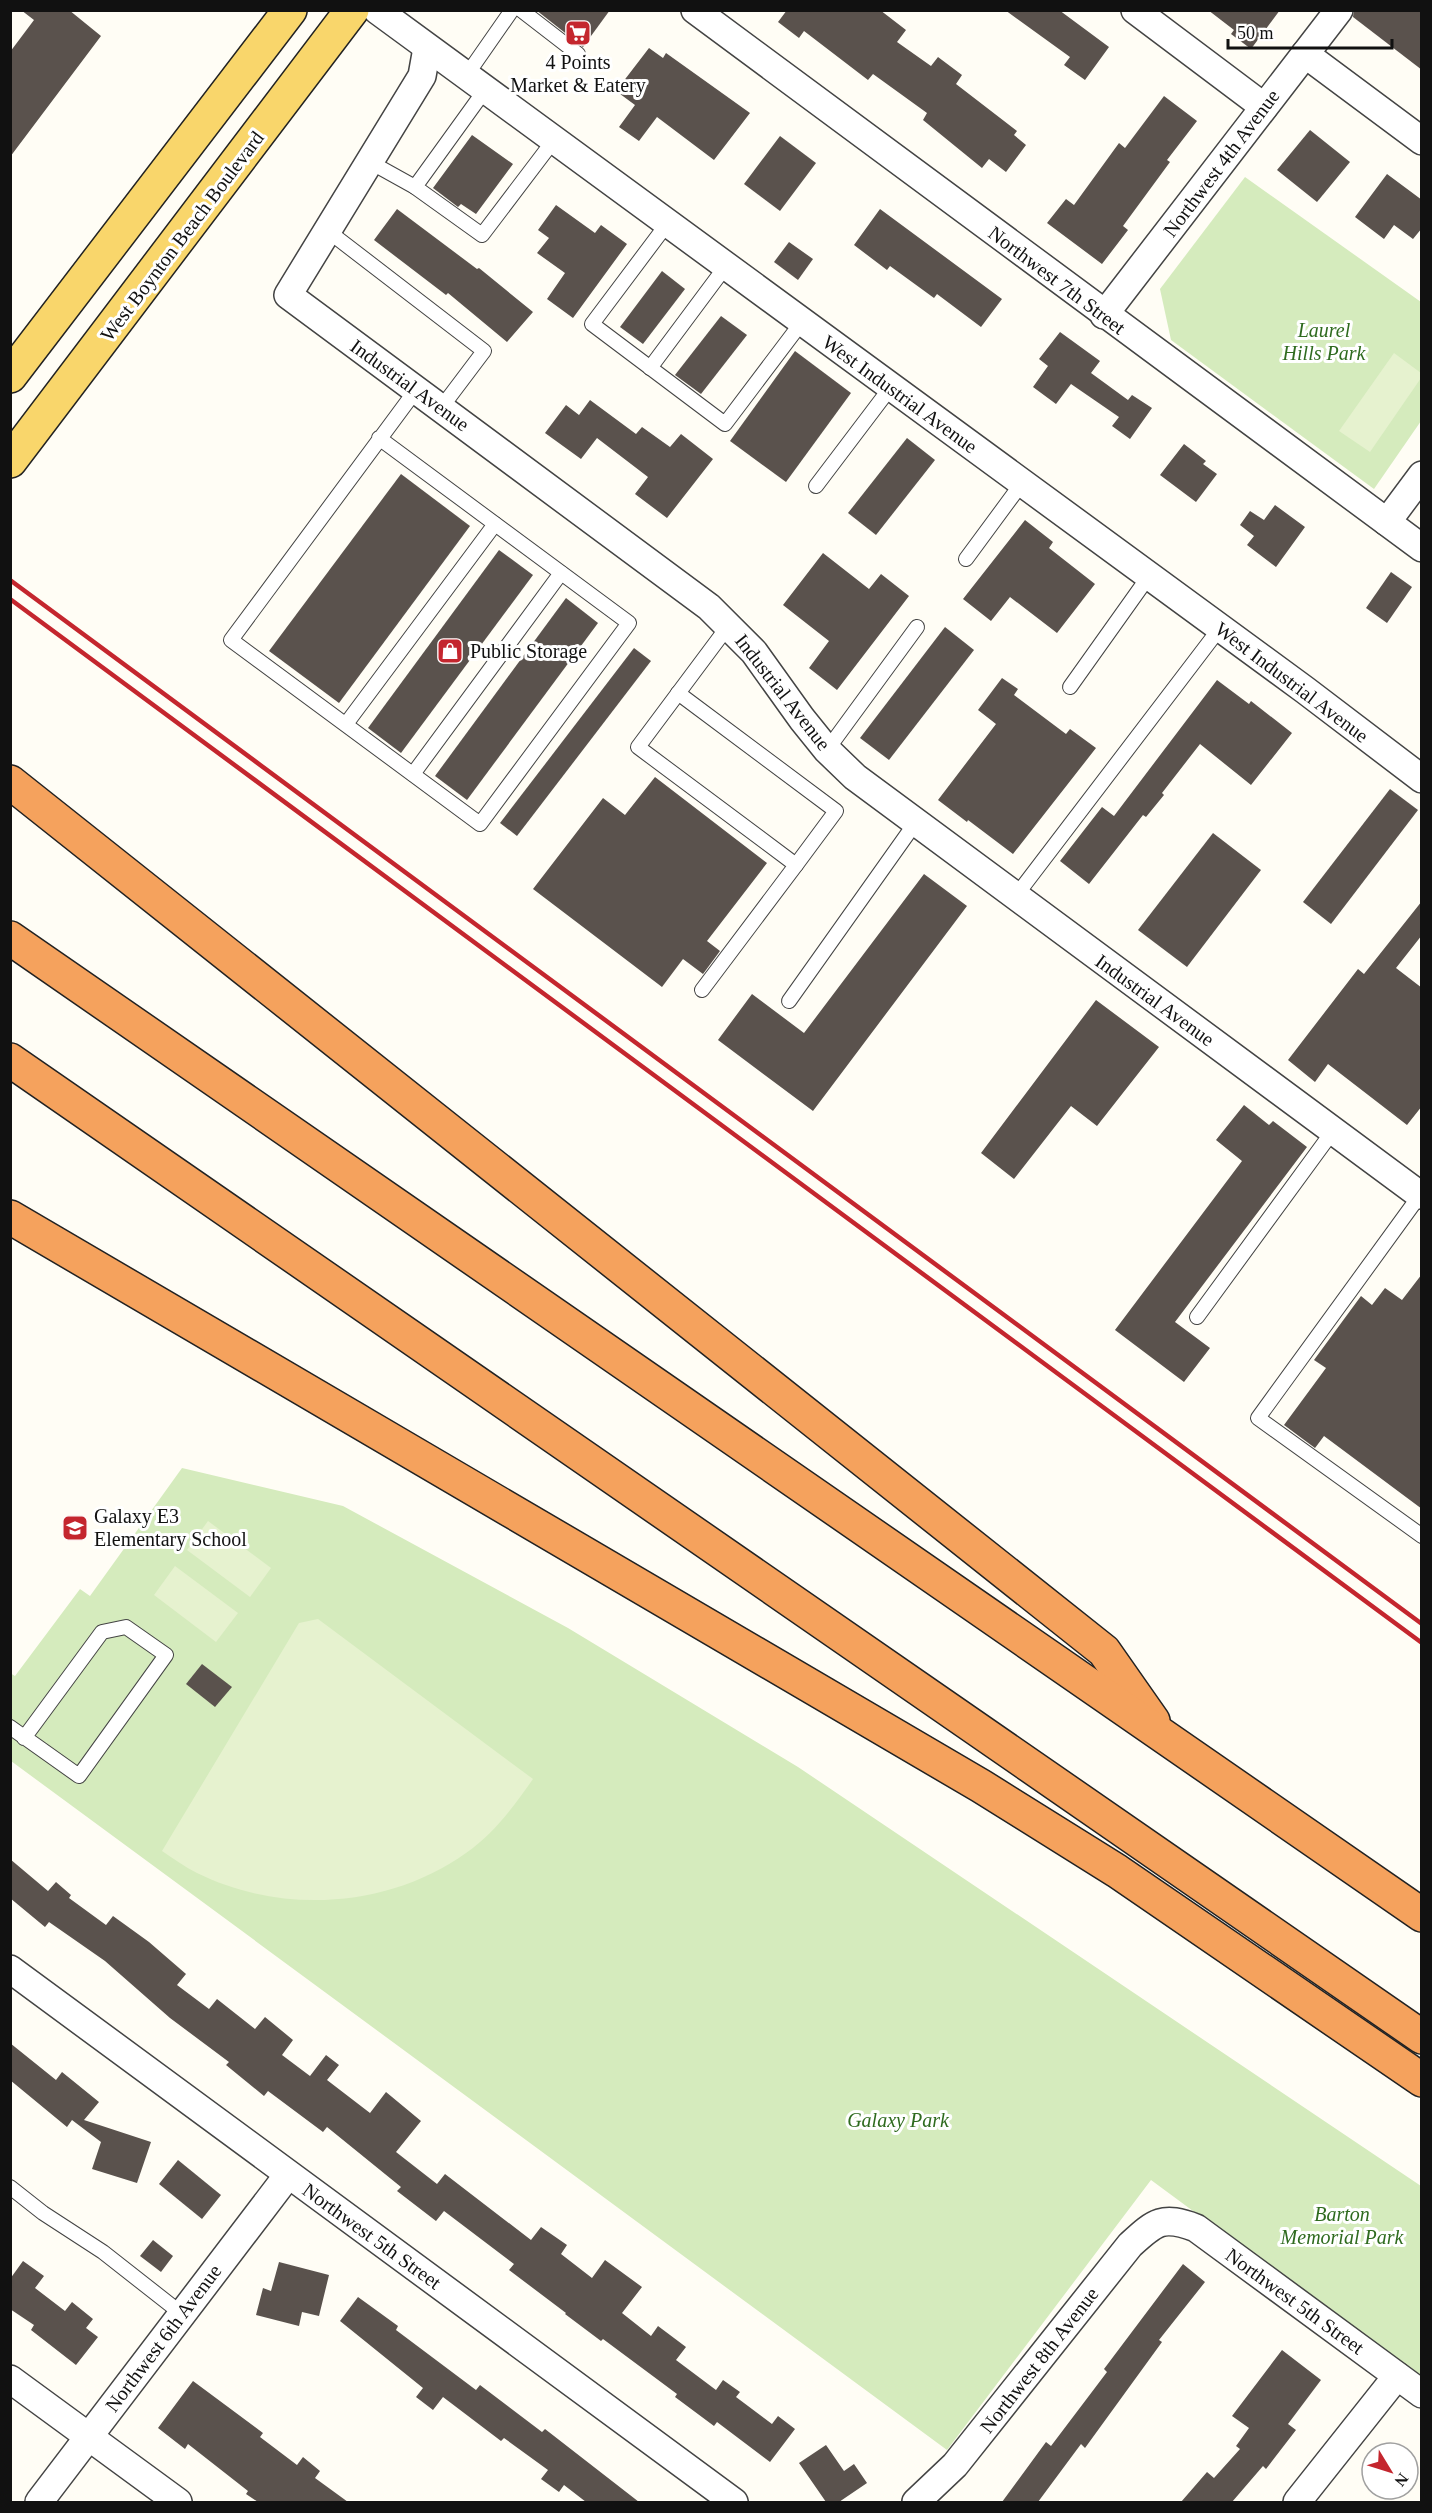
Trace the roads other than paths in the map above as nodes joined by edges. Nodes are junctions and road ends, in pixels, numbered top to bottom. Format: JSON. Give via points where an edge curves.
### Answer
{"nodes":[{"id":1,"x":290,"y":10,"type":"edge"},
{"id":2,"x":352,"y":10,"type":"edge"},
{"id":3,"x":377,"y":10,"type":"edge"},
{"id":4,"x":512,"y":10,"type":"edge"},
{"id":5,"x":695,"y":10,"type":"edge"},
{"id":6,"x":1135,"y":10,"type":"edge"},
{"id":7,"x":1339,"y":10,"type":"edge"},
{"id":8,"x":526,"y":12,"type":"edge"},
{"id":9,"x":428,"y":48,"type":"junction"},
{"id":10,"x":578,"y":54,"type":"dead end"},
{"id":11,"x":1305,"y":54,"type":"junction"},
{"id":12,"x":476,"y":83,"type":"junction"},
{"id":13,"x":1264,"y":107,"type":"junction"},
{"id":14,"x":554,"y":140,"type":"junction"},
{"id":15,"x":1422,"y":141,"type":"edge"},
{"id":16,"x":370,"y":162,"type":"junction"},
{"id":17,"x":415,"y":187,"type":"junction"},
{"id":18,"x":667,"y":224,"type":"junction"},
{"id":19,"x":328,"y":231,"type":"junction"},
{"id":20,"x":726,"y":266,"type":"junction"},
{"id":21,"x":1104,"y":315,"type":"junction"},
{"id":22,"x":801,"y":322,"type":"junction"},
{"id":23,"x":650,"y":368,"type":"junction"},
{"id":24,"x":10,"y":376,"type":"edge"},
{"id":25,"x":891,"y":387,"type":"junction"},
{"id":26,"x":416,"y":390,"type":"junction"},
{"id":27,"x":441,"y":408,"type":"junction"},
{"id":28,"x":380,"y":438,"type":"junction"},
{"id":29,"x":10,"y":461,"type":"edge"},
{"id":30,"x":1422,"y":474,"type":"edge"},
{"id":31,"x":1022,"y":483,"type":"junction"},
{"id":32,"x":816,"y":486,"type":"dead end"},
{"id":33,"x":1387,"y":522,"type":"junction"},
{"id":34,"x":495,"y":524,"type":"junction"},
{"id":35,"x":1422,"y":548,"type":"edge"},
{"id":36,"x":966,"y":559,"type":"dead end"},
{"id":37,"x":561,"y":573,"type":"junction"},
{"id":38,"x":1149,"y":576,"type":"junction"},
{"id":39,"x":729,"y":625,"type":"junction"},
{"id":40,"x":917,"y":627,"type":"dead end"},
{"id":41,"x":1220,"y":628,"type":"junction"},
{"id":42,"x":1070,"y":687,"type":"dead end"},
{"id":43,"x":678,"y":693,"type":"junction"},
{"id":44,"x":346,"y":724,"type":"junction"},
{"id":45,"x":826,"y":750,"type":"junction"},
{"id":46,"x":413,"y":774,"type":"junction"},
{"id":47,"x":1422,"y":780,"type":"edge"},
{"id":48,"x":10,"y":782,"type":"edge"},
{"id":49,"x":916,"y":822,"type":"junction"},
{"id":50,"x":796,"y":865,"type":"junction"},
{"id":51,"x":1015,"y":897,"type":"junction"},
{"id":52,"x":10,"y":938,"type":"edge"},
{"id":53,"x":702,"y":990,"type":"dead end"},
{"id":54,"x":789,"y":1001,"type":"dead end"},
{"id":55,"x":10,"y":1060,"type":"edge"},
{"id":56,"x":1333,"y":1131,"type":"junction"},
{"id":57,"x":1421,"y":1196,"type":"edge"},
{"id":58,"x":10,"y":1217,"type":"edge"},
{"id":59,"x":1197,"y":1317,"type":"dead end"},
{"id":60,"x":1422,"y":1536,"type":"edge"},
{"id":61,"x":10,"y":1727,"type":"edge"},
{"id":62,"x":24,"y":1737,"type":"junction"},
{"id":63,"x":1166,"y":1739,"type":"junction"},
{"id":64,"x":1422,"y":1915,"type":"edge"},
{"id":65,"x":10,"y":1969,"type":"edge"},
{"id":66,"x":1422,"y":2037,"type":"edge"},
{"id":67,"x":1422,"y":2080,"type":"edge"},
{"id":68,"x":288,"y":2175,"type":"junction"},
{"id":69,"x":10,"y":2187,"type":"edge"},
{"id":70,"x":1163,"y":2221,"type":"joint"},
{"id":71,"x":182,"y":2314,"type":"junction"},
{"id":72,"x":1397,"y":2376,"type":"junction"},
{"id":73,"x":10,"y":2379,"type":"edge"},
{"id":74,"x":1422,"y":2394,"type":"edge"},
{"id":75,"x":88,"y":2436,"type":"junction"},
{"id":76,"x":39,"y":2502,"type":"edge"},
{"id":77,"x":178,"y":2502,"type":"edge"},
{"id":78,"x":734,"y":2502,"type":"edge"},
{"id":79,"x":916,"y":2502,"type":"edge"},
{"id":80,"x":1297,"y":2502,"type":"edge"}],
"edges":[{"from":1,"to":24,"type":"main road"},
{"from":2,"to":29,"type":"main road","name":"West Boynton Beach Boulevard"},
{"from":3,"to":9,"type":"street","name":"West Industrial Avenue"},
{"from":4,"to":12,"type":"lane"},
{"from":5,"to":21,"type":"street","name":"Northwest 7th Street"},
{"from":6,"to":13,"type":"street"},
{"from":7,"to":11,"type":"street","name":"Northwest 4th Avenue"},
{"from":8,"to":10,"type":"lane"},
{"from":9,"to":12,"type":"street","name":"West Industrial Avenue"},
{"from":9,"to":16,"type":"street","name":"Industrial Avenue","via":[[422,76]]},
{"from":11,"to":13,"type":"street","name":"Northwest 4th Avenue"},
{"from":11,"to":15,"type":"street"},
{"from":12,"to":14,"type":"street","name":"West Industrial Avenue"},
{"from":12,"to":17,"type":"lane"},
{"from":13,"to":21,"type":"street","name":"Northwest 4th Avenue"},
{"from":14,"to":17,"type":"lane","via":[[482,235]]},
{"from":14,"to":18,"type":"street","name":"West Industrial Avenue"},
{"from":16,"to":17,"type":"lane"},
{"from":16,"to":19,"type":"street","name":"Industrial Avenue"},
{"from":18,"to":20,"type":"street","name":"West Industrial Avenue"},
{"from":18,"to":23,"type":"lane","via":[[592,324]]},
{"from":19,"to":26,"type":"street","name":"Industrial Avenue","via":[[288,295]]},
{"from":19,"to":27,"type":"lane","via":[[484,351]]},
{"from":20,"to":22,"type":"street","name":"West Industrial Avenue"},
{"from":20,"to":23,"type":"lane"},
{"from":21,"to":33,"type":"street","name":"Northwest 7th Street"},
{"from":22,"to":23,"type":"lane","via":[[725,424]]},
{"from":22,"to":25,"type":"street","name":"West Industrial Avenue"},
{"from":25,"to":31,"type":"street","name":"West Industrial Avenue"},
{"from":25,"to":32,"type":"lane"},
{"from":26,"to":27,"type":"street","name":"Industrial Avenue"},
{"from":26,"to":28,"type":"lane"},
{"from":27,"to":39,"type":"street","name":"Industrial Avenue"},
{"from":28,"to":34,"type":"lane"},
{"from":28,"to":44,"type":"lane","via":[[231,640]]},
{"from":30,"to":33,"type":"street"},
{"from":31,"to":36,"type":"lane"},
{"from":31,"to":38,"type":"street","name":"West Industrial Avenue"},
{"from":33,"to":35,"type":"street","name":"Northwest 7th Street"},
{"from":34,"to":37,"type":"lane"},
{"from":34,"to":44,"type":"lane"},
{"from":37,"to":46,"type":"lane"},
{"from":37,"to":46,"type":"lane","via":[[629,623],[480,824]]},
{"from":38,"to":41,"type":"street","name":"West Industrial Avenue"},
{"from":38,"to":42,"type":"lane"},
{"from":39,"to":43,"type":"lane"},
{"from":39,"to":45,"type":"street","name":"Industrial Avenue","via":[[754,651]]},
{"from":40,"to":45,"type":"lane"},
{"from":41,"to":47,"type":"street","name":"West Industrial Avenue"},
{"from":41,"to":51,"type":"lane"},
{"from":43,"to":50,"type":"lane","via":[[836,811]]},
{"from":43,"to":50,"type":"lane","via":[[638,747]]},
{"from":44,"to":46,"type":"lane"},
{"from":45,"to":49,"type":"street","name":"Industrial Avenue"},
{"from":48,"to":63,"type":"highway","via":[[1104,1651]]},
{"from":49,"to":51,"type":"street","name":"Industrial Avenue"},
{"from":49,"to":54,"type":"lane"},
{"from":50,"to":53,"type":"lane"},
{"from":51,"to":56,"type":"street","name":"Industrial Avenue"},
{"from":52,"to":63,"type":"highway"},
{"from":55,"to":66,"type":"highway"},
{"from":56,"to":57,"type":"street","name":"Industrial Avenue"},
{"from":56,"to":59,"type":"lane"},
{"from":57,"to":60,"type":"lane","via":[[1258,1418]]},
{"from":58,"to":67,"type":"highway","via":[[981,1786],[1117,1871]]},
{"from":61,"to":62,"type":"lane"},
{"from":62,"to":62,"type":"lane","via":[[79,1776],[166,1655],[126,1627],[102,1632]]},
{"from":63,"to":64,"type":"highway"},
{"from":65,"to":68,"type":"street","name":"Northwest 5th Street"},
{"from":68,"to":71,"type":"street","name":"Northwest 6th Avenue"},
{"from":68,"to":78,"type":"street","name":"Northwest 5th Street"},
{"from":69,"to":71,"type":"lane"},
{"from":70,"to":72,"type":"street","name":"Northwest 5th Street","via":[[1177,2220],[1196,2228]]},
{"from":70,"to":79,"type":"street","name":"Northwest 8th Avenue","via":[[1150,2226],[1130,2245],[955,2465]]},
{"from":71,"to":75,"type":"street","name":"Northwest 6th Avenue"},
{"from":72,"to":74,"type":"street","name":"Northwest 5th Street"},
{"from":72,"to":80,"type":"street"},
{"from":73,"to":75,"type":"street"},
{"from":75,"to":76,"type":"street","name":"Northwest 6th Avenue"},
{"from":75,"to":77,"type":"street"}]}
